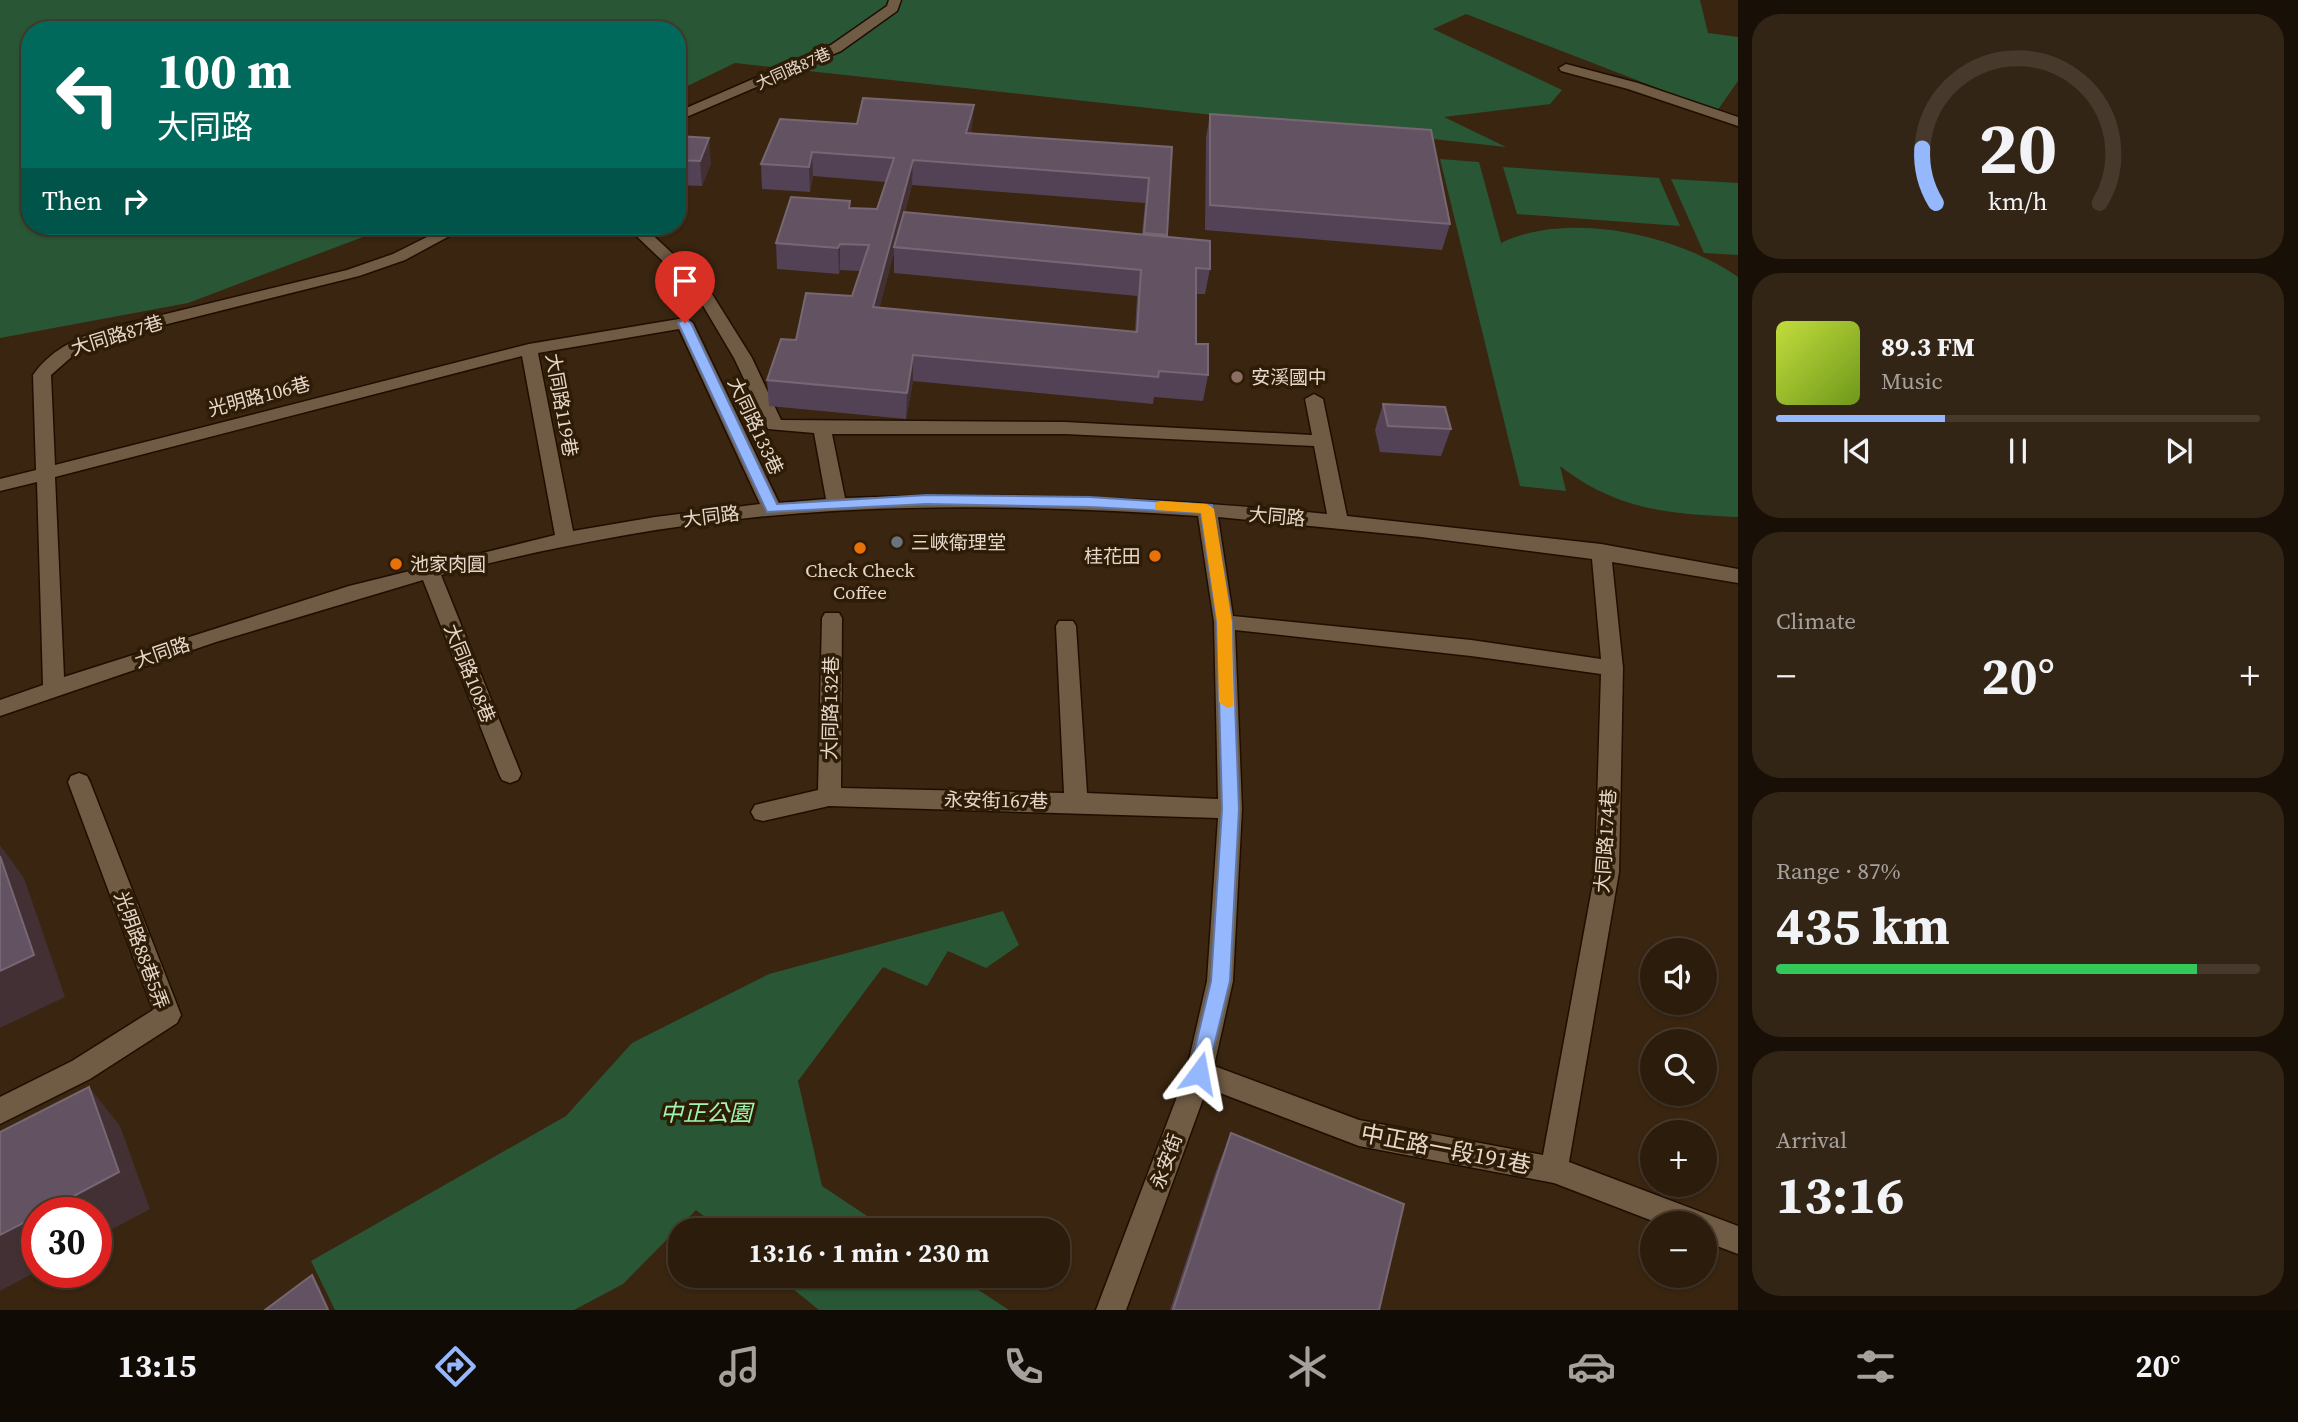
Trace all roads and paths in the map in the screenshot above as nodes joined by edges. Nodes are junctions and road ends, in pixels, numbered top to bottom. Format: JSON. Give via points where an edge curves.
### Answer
{"nodes":[{"id":1,"x":895,"y":0,"type":"edge"},
{"id":2,"x":1566,"y":68,"type":"dead end"},
{"id":3,"x":686,"y":113,"type":"edge"},
{"id":4,"x":1738,"y":122,"type":"edge"},
{"id":5,"x":442,"y":235,"type":"edge"},
{"id":6,"x":644,"y":235,"type":"edge"},
{"id":7,"x":685,"y":323,"type":"joint"},
{"id":8,"x":529,"y":349,"type":"junction"},
{"id":9,"x":1314,"y":399,"type":"dead end"},
{"id":10,"x":822,"y":428,"type":"junction"},
{"id":11,"x":1323,"y":441,"type":"junction"},
{"id":12,"x":44,"y":473,"type":"junction"},
{"id":13,"x":0,"y":485,"type":"edge"},
{"id":14,"x":837,"y":505,"type":"junction"},
{"id":15,"x":772,"y":509,"type":"junction"},
{"id":16,"x":1207,"y":509,"type":"junction"},
{"id":17,"x":1338,"y":521,"type":"junction"},
{"id":18,"x":565,"y":539,"type":"junction"},
{"id":19,"x":1601,"y":551,"type":"junction"},
{"id":20,"x":430,"y":573,"type":"junction"},
{"id":21,"x":1738,"y":576,"type":"edge"},
{"id":22,"x":832,"y":618,"type":"dead end"},
{"id":23,"x":1224,"y":622,"type":"junction"},
{"id":24,"x":1066,"y":626,"type":"dead end"},
{"id":25,"x":1612,"y":668,"type":"junction"},
{"id":26,"x":54,"y":689,"type":"junction"},
{"id":27,"x":0,"y":708,"type":"edge"},
{"id":28,"x":510,"y":774,"type":"dead end"},
{"id":29,"x":79,"y":782,"type":"dead end"},
{"id":30,"x":829,"y":797,"type":"junction"},
{"id":31,"x":1076,"y":802,"type":"junction"},
{"id":32,"x":1230,"y":809,"type":"junction"},
{"id":33,"x":763,"y":812,"type":"dead end"},
{"id":34,"x":1199,"y":1073,"type":"junction"},
{"id":35,"x":0,"y":1111,"type":"edge"},
{"id":36,"x":1554,"y":1170,"type":"junction"},
{"id":37,"x":1662,"y":1211,"type":"edge"},
{"id":38,"x":1717,"y":1232,"type":"edge"},
{"id":39,"x":1738,"y":1240,"type":"edge"},
{"id":40,"x":1111,"y":1310,"type":"edge"}],
"edges":[{"from":1,"to":3,"type":"street","name":"大同路87巷","via":[[893,8],[836,48]]},
{"from":2,"to":4,"type":"street"},
{"from":5,"to":12,"type":"street","name":"大同路87巷","via":[[353,273],[72,346],[54,358],[42,375]]},
{"from":6,"to":10,"type":"street","via":[[701,289],[743,358],[774,425]]},
{"from":7,"to":8,"type":"street","name":"大同路119巷"},
{"from":7,"to":15,"type":"street","name":"大同路133巷"},
{"from":8,"to":12,"type":"street","name":"光明路106巷"},
{"from":8,"to":18,"type":"street","name":"大同路119巷"},
{"from":9,"to":11,"type":"street"},
{"from":10,"to":11,"type":"street","via":[[1065,428]]},
{"from":10,"to":14,"type":"street"},
{"from":11,"to":17,"type":"street"},
{"from":12,"to":13,"type":"street","name":"光明路106巷"},
{"from":12,"to":26,"type":"street","name":"大同路87巷"},
{"from":14,"to":15,"type":"street","name":"大同路"},
{"from":14,"to":16,"type":"street","name":"大同路","via":[[927,500]]},
{"from":15,"to":18,"type":"street","name":"大同路"},
{"from":16,"to":17,"type":"street","name":"大同路"},
{"from":16,"to":23,"type":"street","name":"永安街"},
{"from":17,"to":19,"type":"street","name":"大同路"},
{"from":18,"to":20,"type":"street","name":"大同路"},
{"from":19,"to":21,"type":"street","name":"大同路"},
{"from":19,"to":25,"type":"street","name":"大同路174巷"},
{"from":20,"to":26,"type":"street","name":"大同路","via":[[253,621]]},
{"from":20,"to":28,"type":"street","name":"大同路108巷"},
{"from":22,"to":30,"type":"street","name":"大同路132巷"},
{"from":23,"to":25,"type":"street"},
{"from":23,"to":32,"type":"street","name":"永安街"},
{"from":24,"to":31,"type":"street"},
{"from":25,"to":36,"type":"street","name":"大同路174巷","via":[[1606,872]]},
{"from":26,"to":27,"type":"street","name":"大同路"},
{"from":29,"to":35,"type":"street","name":"光明路88巷5弄","via":[[168,1015],[81,1070]]},
{"from":30,"to":31,"type":"street","name":"永安街167巷"},
{"from":30,"to":33,"type":"street","name":"永安街167巷"},
{"from":31,"to":32,"type":"street","name":"永安街167巷"},
{"from":32,"to":34,"type":"street","name":"永安街","via":[[1220,981]]},
{"from":34,"to":36,"type":"street","name":"中正路一段191巷","via":[[1359,1132]]},
{"from":34,"to":40,"type":"street","name":"永安街"},
{"from":36,"to":37,"type":"street","name":"中正路一段191巷"},
{"from":38,"to":39,"type":"street"}]}
